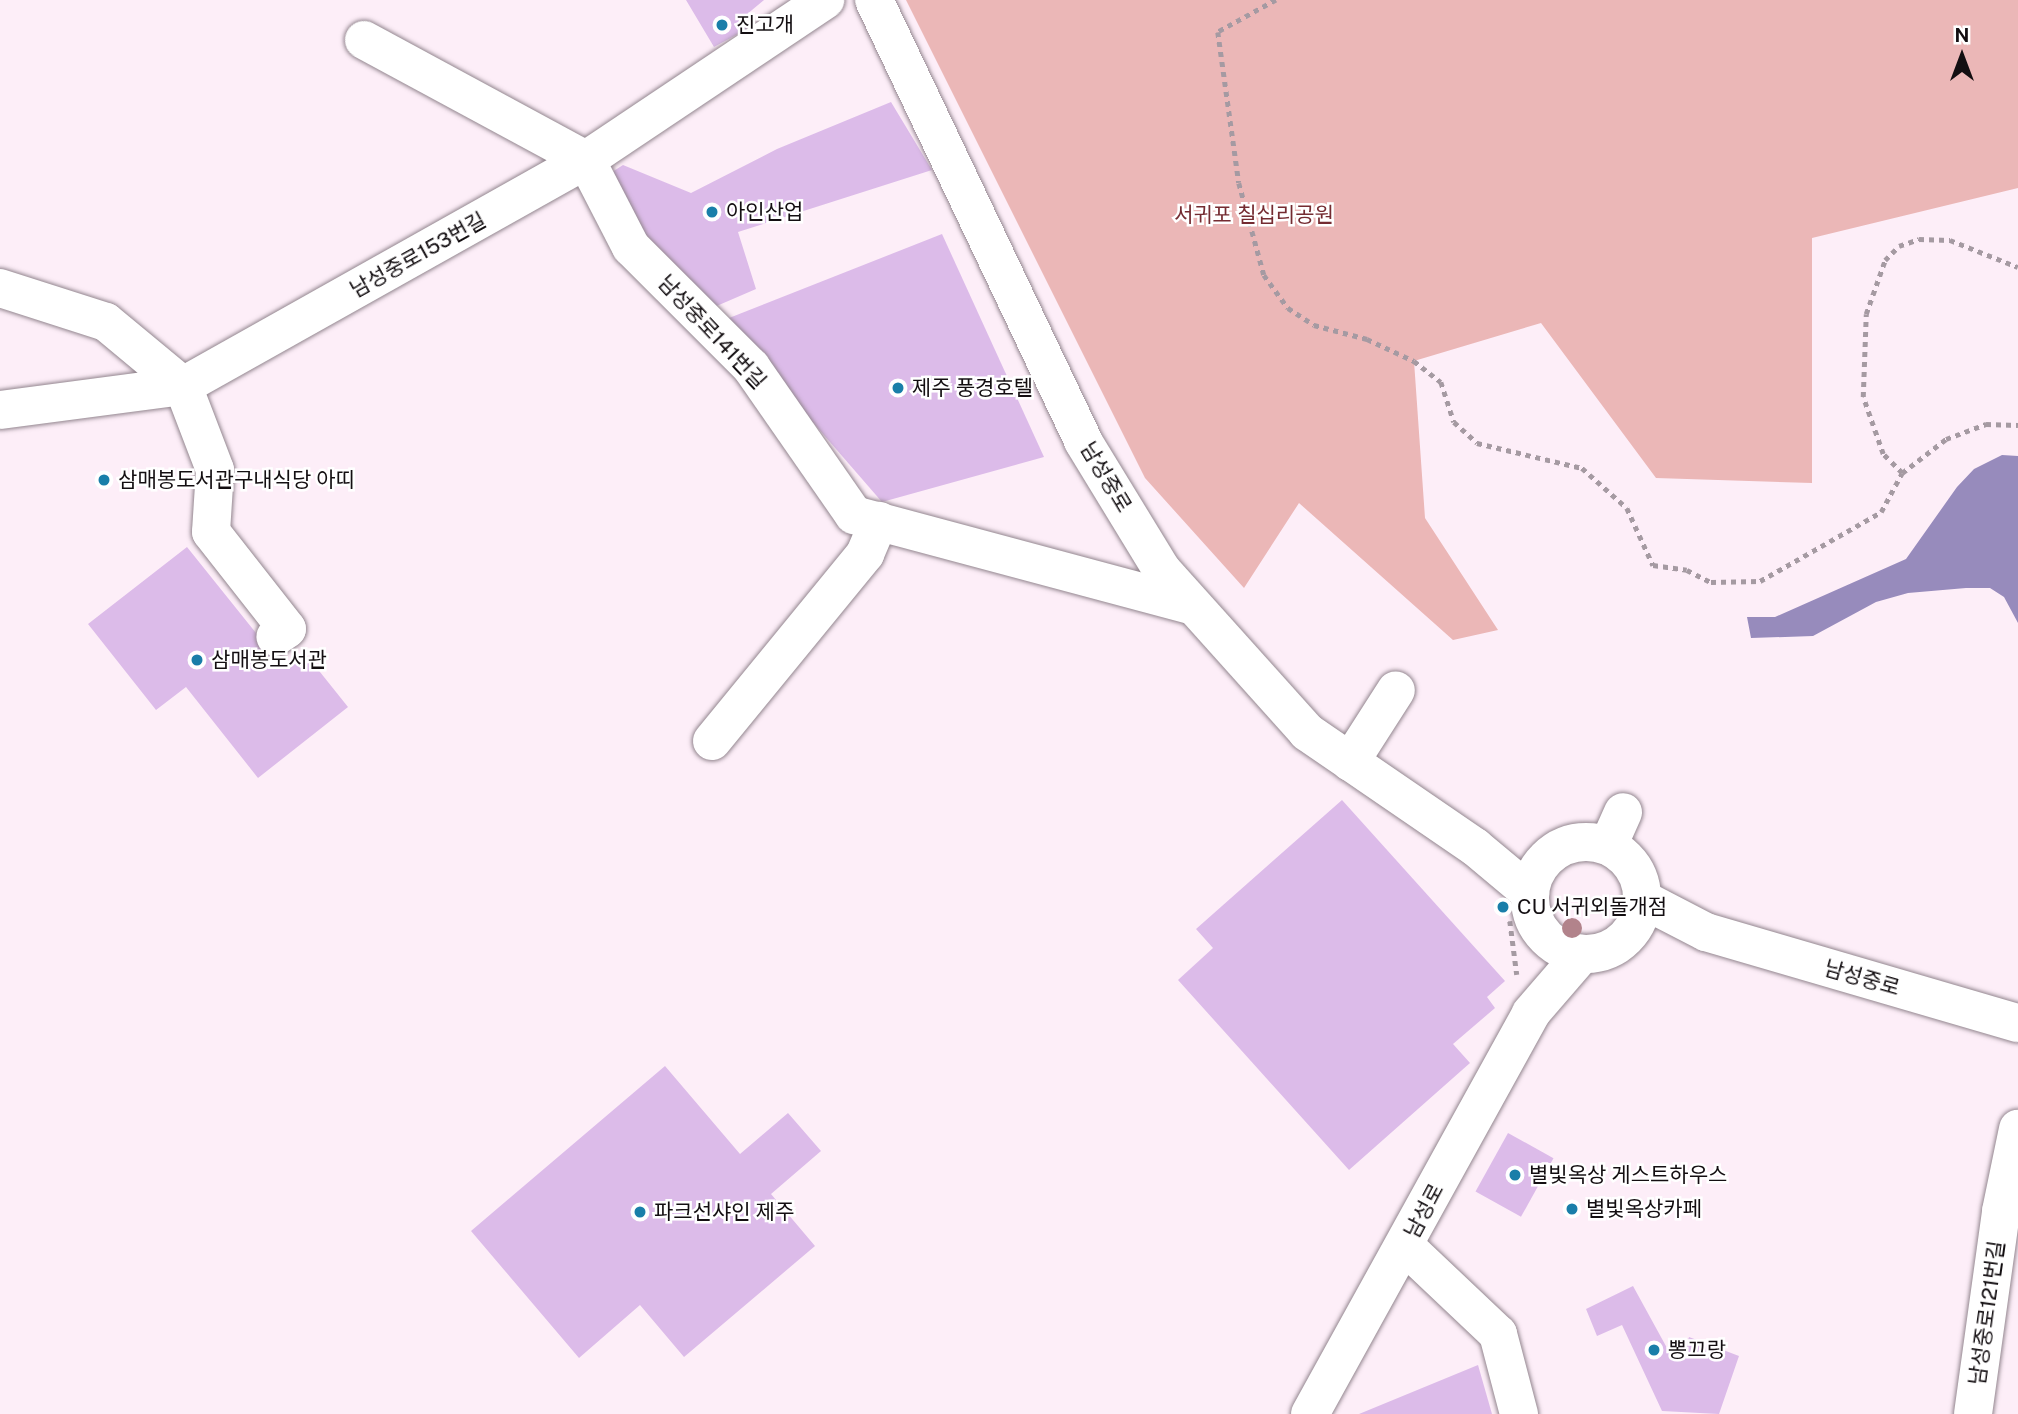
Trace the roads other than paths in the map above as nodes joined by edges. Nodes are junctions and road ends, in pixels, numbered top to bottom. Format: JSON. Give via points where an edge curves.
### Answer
{"nodes":[{"id":1,"x":825,"y":0,"type":"edge"},
{"id":2,"x":874,"y":0,"type":"edge"},
{"id":3,"x":364,"y":40,"type":"dead end"},
{"id":4,"x":586,"y":160,"type":"junction"},
{"id":5,"x":0,"y":288,"type":"edge"},
{"id":6,"x":183,"y":386,"type":"junction"},
{"id":7,"x":0,"y":410,"type":"edge"},
{"id":8,"x":879,"y":521,"type":"junction"},
{"id":9,"x":1190,"y":605,"type":"junction"},
{"id":10,"x":275,"y":637,"type":"dead end"},
{"id":11,"x":1396,"y":690,"type":"dead end"},
{"id":12,"x":712,"y":741,"type":"dead end"},
{"id":13,"x":1350,"y":762,"type":"junction"},
{"id":14,"x":1623,"y":812,"type":"dead end"},
{"id":15,"x":1608,"y":846,"type":"junction"},
{"id":16,"x":1526,"y":889,"type":"junction"},
{"id":17,"x":1637,"y":915,"type":"junction"},
{"id":18,"x":1547,"y":938,"type":"junction"},
{"id":19,"x":1582,"y":954,"type":"junction"},
{"id":20,"x":1526,"y":994,"type":"junction"},
{"id":21,"x":2018,"y":1023,"type":"edge"},
{"id":22,"x":2018,"y":1129,"type":"edge"},
{"id":23,"x":1405,"y":1246,"type":"junction"},
{"id":24,"x":1310,"y":1414,"type":"edge"},
{"id":25,"x":1519,"y":1414,"type":"edge"},
{"id":26,"x":1973,"y":1414,"type":"edge"}],
"edges":[{"from":1,"to":4,"type":"street","name":"남성중로153번길"},
{"from":2,"to":9,"type":"street","name":"남성중로","via":[[1083,441],[1161,569]]},
{"from":3,"to":4,"type":"street"},
{"from":4,"to":6,"type":"street","name":"남성중로153번길"},
{"from":4,"to":8,"type":"street","name":"남성중로141번길","via":[[631,247],[751,367],[855,515]]},
{"from":5,"to":6,"type":"street","via":[[106,322]]},
{"from":6,"to":7,"type":"street"},
{"from":6,"to":10,"type":"street","via":[[215,470],[212,532],[287,629]]},
{"from":8,"to":9,"type":"street","name":"남성중로141번길"},
{"from":8,"to":12,"type":"street","via":[[865,554]]},
{"from":9,"to":13,"type":"street","name":"남성중로","via":[[1307,732]]},
{"from":11,"to":13,"type":"street"},
{"from":13,"to":16,"type":"street","name":"남성중로"},
{"from":14,"to":15,"type":"street"},
{"from":15,"to":16,"type":"street","via":[[1572,844]]},
{"from":15,"to":17,"type":"street","via":[[1633,867]]},
{"from":16,"to":18,"type":"street","via":[[1537,925]]},
{"from":17,"to":19,"type":"street","via":[[1611,948]]},
{"from":17,"to":21,"type":"street","name":"남성중로"},
{"from":18,"to":19,"type":"street"},
{"from":18,"to":20,"type":"street","name":"남성로"},
{"from":19,"to":20,"type":"street","name":"남성로"},
{"from":20,"to":23,"type":"street","name":"남성로"},
{"from":22,"to":26,"type":"street","name":"남성중로121번길","via":[[2001,1210]]},
{"from":23,"to":24,"type":"street","name":"남성로"},
{"from":23,"to":25,"type":"street","via":[[1498,1334]]}]}
